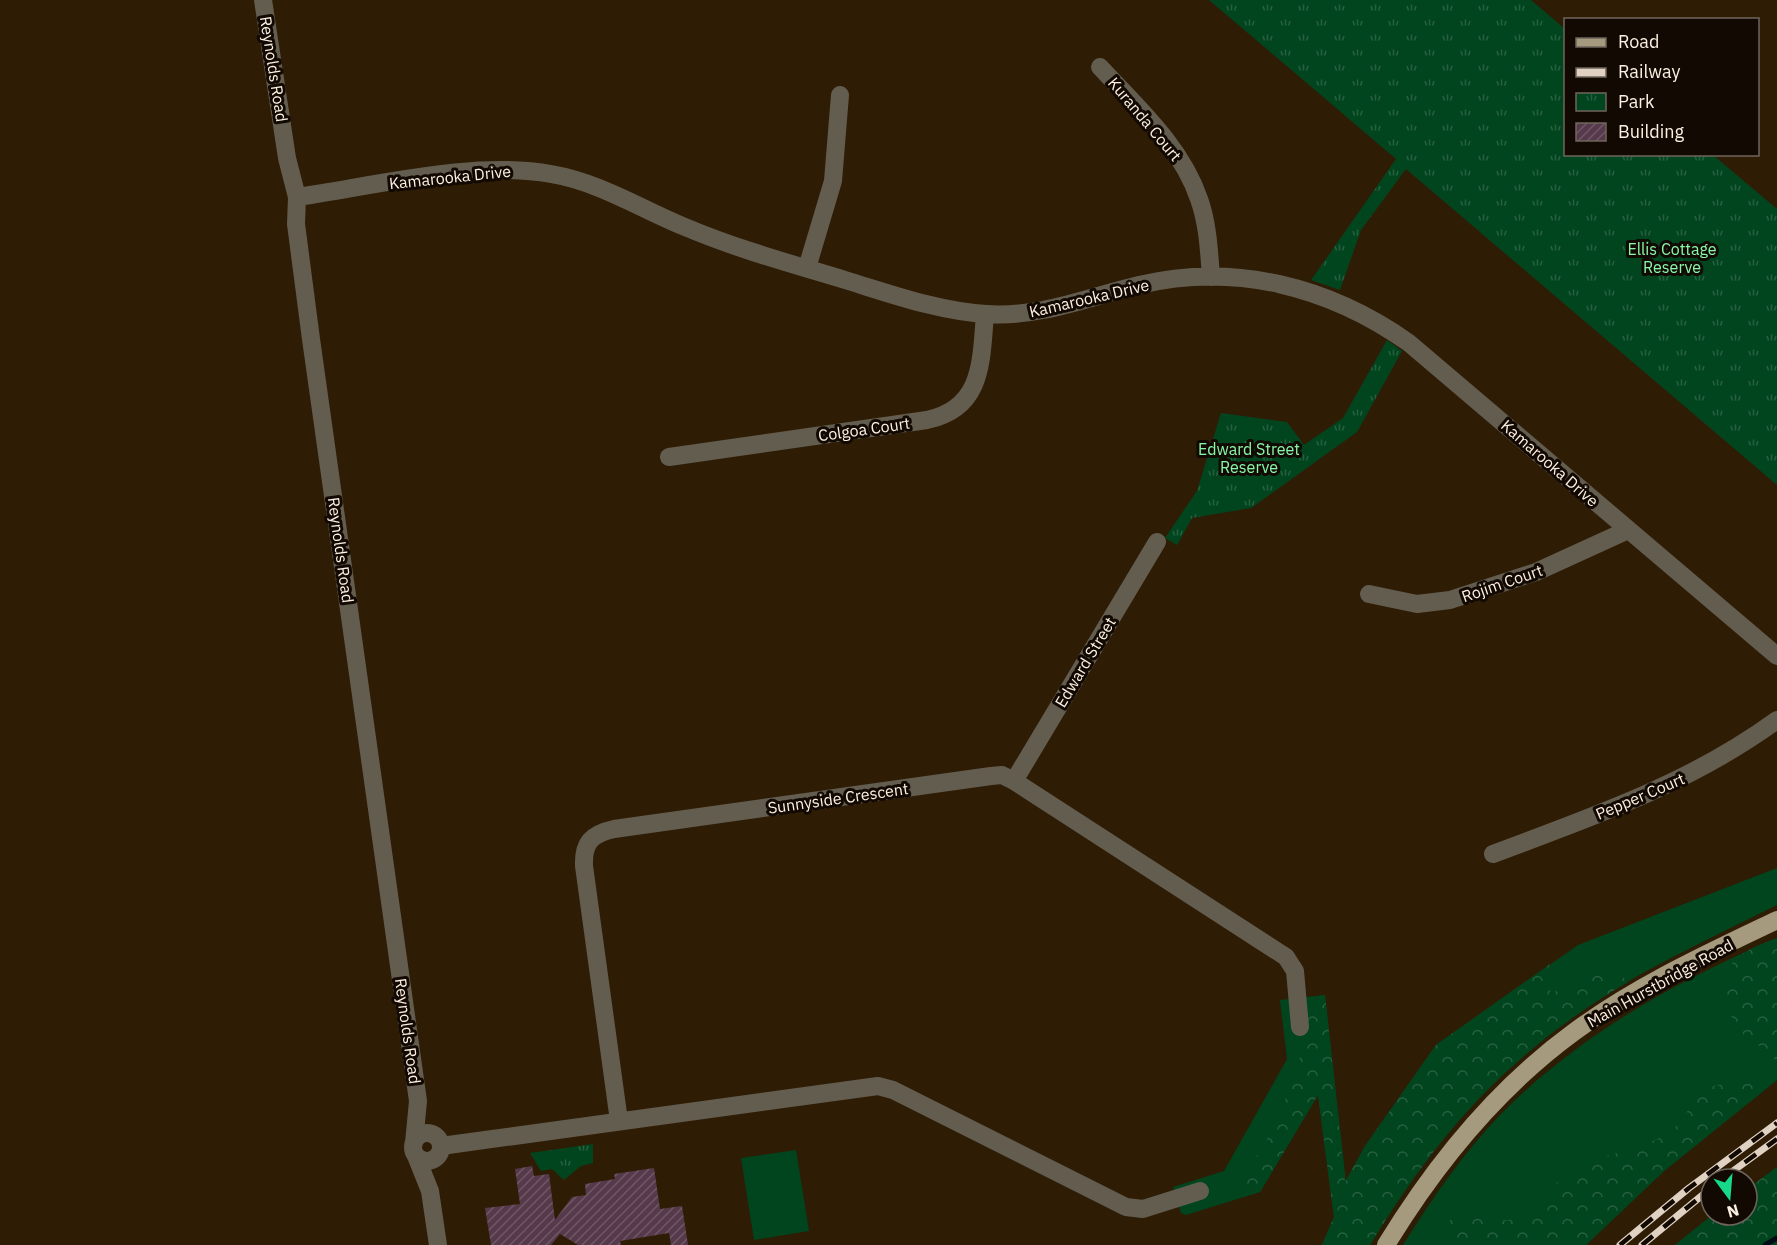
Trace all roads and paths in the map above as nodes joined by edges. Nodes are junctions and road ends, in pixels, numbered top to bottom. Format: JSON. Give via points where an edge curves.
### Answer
{"nodes":[{"id":1,"x":263,"y":0,"type":"edge"},
{"id":2,"x":1100,"y":67,"type":"dead end"},
{"id":3,"x":840,"y":94,"type":"dead end"},
{"id":4,"x":297,"y":197,"type":"junction"},
{"id":5,"x":807,"y":268,"type":"junction"},
{"id":6,"x":1211,"y":277,"type":"junction"},
{"id":7,"x":986,"y":314,"type":"junction"},
{"id":8,"x":669,"y":457,"type":"dead end"},
{"id":9,"x":1628,"y":530,"type":"junction"},
{"id":10,"x":1156,"y":542,"type":"dead end"},
{"id":11,"x":1369,"y":594,"type":"dead end"},
{"id":12,"x":1777,"y":656,"type":"edge"},
{"id":13,"x":1777,"y":720,"type":"edge"},
{"id":14,"x":1014,"y":781,"type":"junction"},
{"id":15,"x":1493,"y":854,"type":"dead end"},
{"id":16,"x":1777,"y":920,"type":"edge"},
{"id":17,"x":1300,"y":1027,"type":"dead end"},
{"id":18,"x":418,"y":1101,"type":"junction"},
{"id":19,"x":620,"y":1121,"type":"junction"},
{"id":20,"x":438,"y":1146,"type":"junction"},
{"id":21,"x":415,"y":1150,"type":"junction"},
{"id":22,"x":430,"y":1191,"type":"junction"},
{"id":23,"x":1200,"y":1191,"type":"dead end"},
{"id":24,"x":438,"y":1245,"type":"edge"},
{"id":25,"x":1386,"y":1245,"type":"edge"}],
"edges":[{"from":1,"to":4,"type":"street","name":"Reynolds Road","via":[[287,159]]},
{"from":2,"to":6,"type":"street","name":"Kuranda Court","via":[[1156,128],[1189,174],[1203,211]]},
{"from":3,"to":5,"type":"street","via":[[833,181]]},
{"from":4,"to":5,"type":"street","name":"Kamarooka Drive","via":[[480,171],[545,173],[591,185],[694,231]]},
{"from":4,"to":18,"type":"street","name":"Reynolds Road","via":[[296,224],[311,339]]},
{"from":5,"to":7,"type":"street","name":"Kamarooka Drive","via":[[927,304]]},
{"from":6,"to":7,"type":"street","name":"Kamarooka Drive","via":[[1142,284],[1044,311]]},
{"from":6,"to":9,"type":"street","name":"Kamarooka Drive","via":[[1265,281],[1302,289],[1340,302],[1380,323],[1435,364]]},
{"from":7,"to":8,"type":"street","name":"Colgoa Court","via":[[975,382],[964,401],[944,416]]},
{"from":9,"to":11,"type":"street","name":"Rojim Court","via":[[1536,572],[1450,600],[1417,604]]},
{"from":9,"to":12,"type":"street","name":"Kamarooka Drive"},
{"from":10,"to":14,"type":"street","name":"Edward Street"},
{"from":13,"to":15,"type":"street","name":"Pepper Court","via":[[1729,754],[1660,789]]},
{"from":14,"to":17,"type":"street","name":"Sunnyside Crescent","via":[[1286,957],[1294,967]]},
{"from":14,"to":19,"type":"street","name":"Sunnyside Crescent","via":[[999,775],[614,829],[589,840],[584,850],[584,866]]},
{"from":16,"to":25,"type":"main road","name":"Main Hurstbridge Road","via":[[1629,997],[1538,1059],[1461,1139]]},
{"from":18,"to":20,"type":"street"},
{"from":18,"to":21,"type":"street"},
{"from":19,"to":20,"type":"street"},
{"from":19,"to":23,"type":"street","via":[[883,1087],[1126,1208],[1143,1209]]},
{"from":20,"to":21,"type":"street","via":[[424,1133]]},
{"from":20,"to":22,"type":"street"},
{"from":21,"to":22,"type":"street"},
{"from":22,"to":24,"type":"street"}]}
